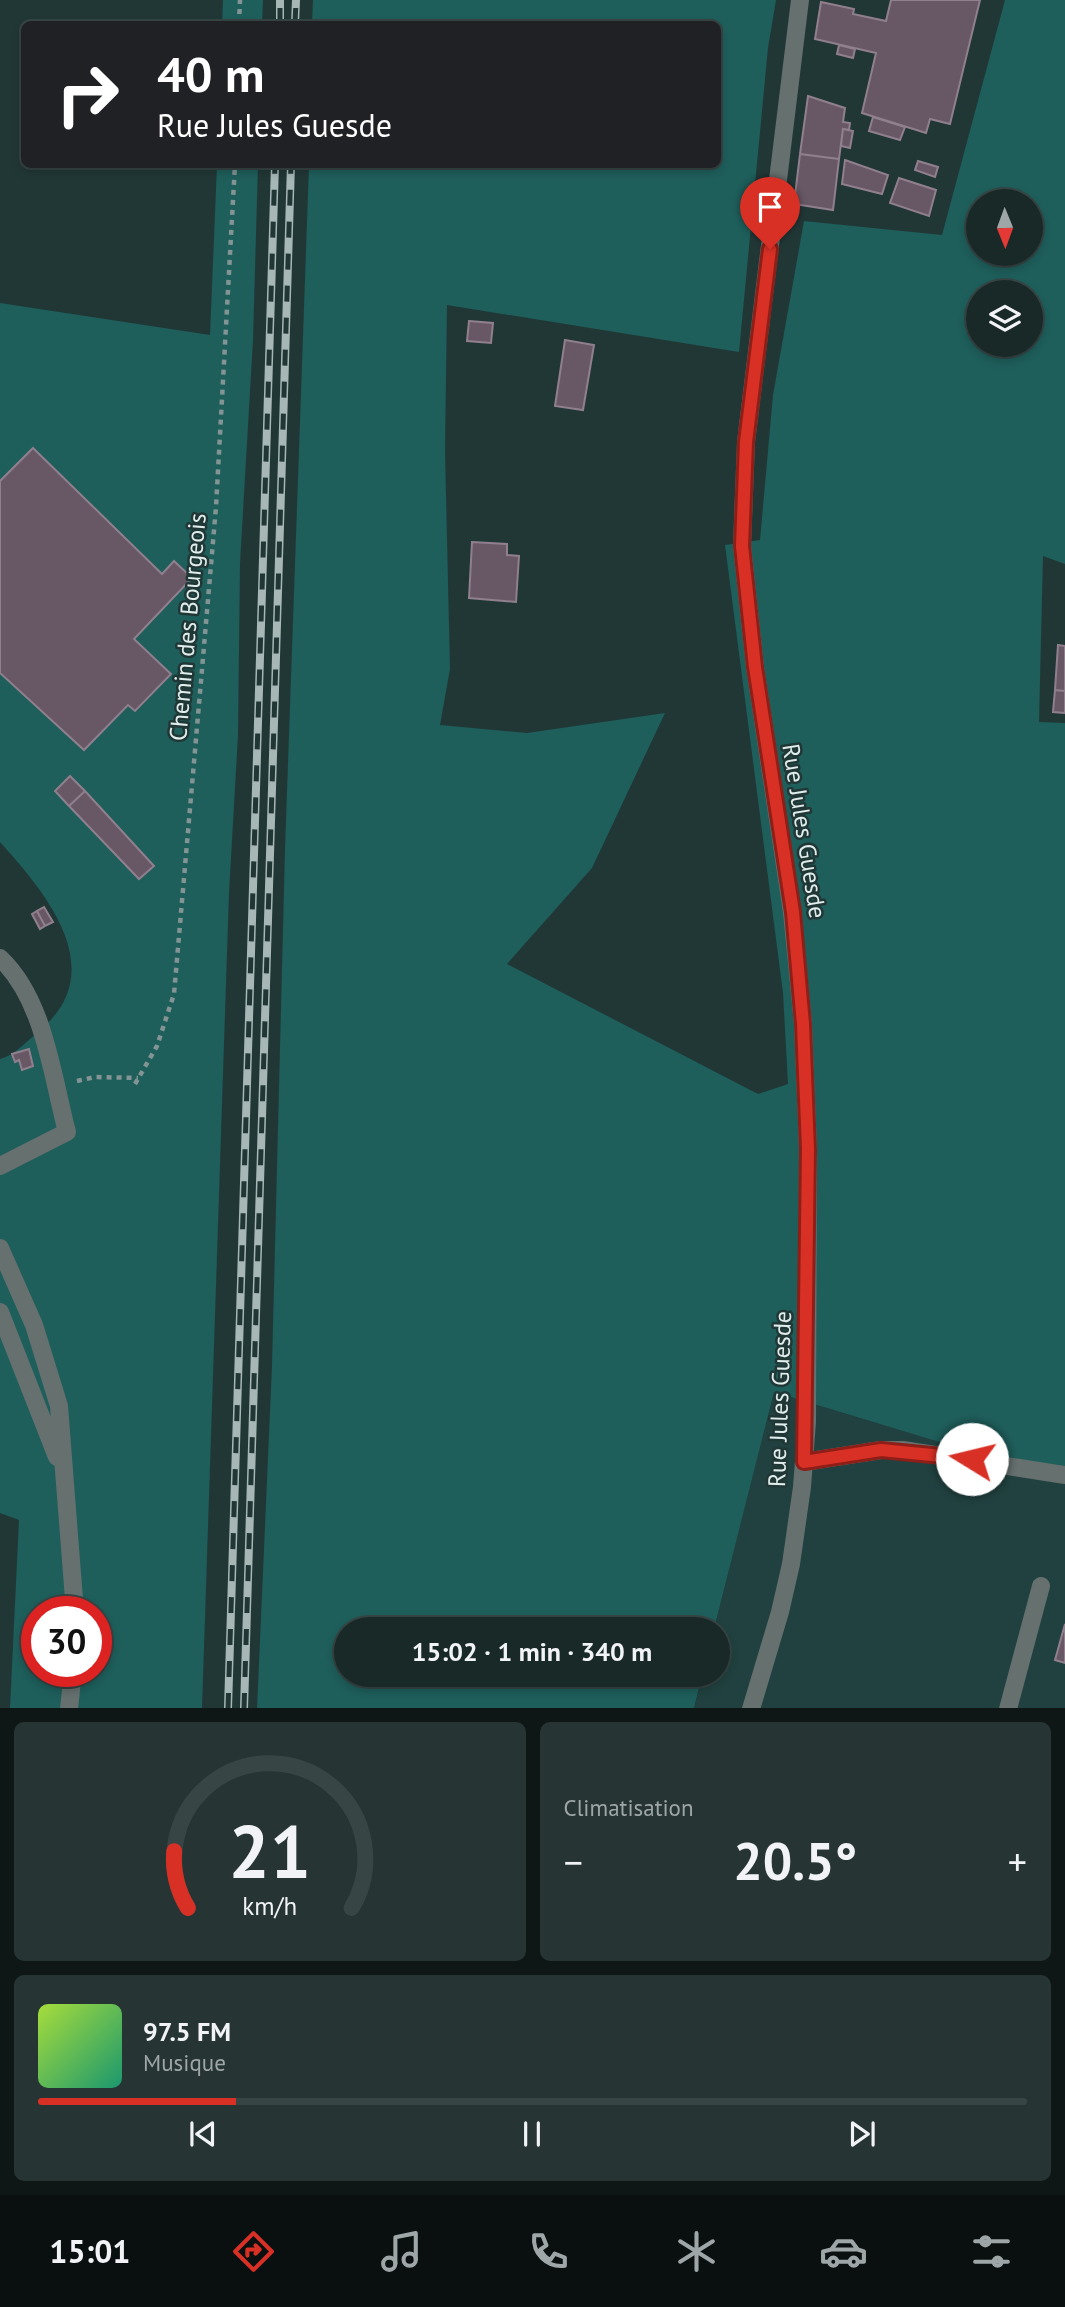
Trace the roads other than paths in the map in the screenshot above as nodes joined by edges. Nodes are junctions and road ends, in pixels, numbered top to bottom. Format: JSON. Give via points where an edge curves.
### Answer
{"nodes":[{"id":1,"x":800,"y":0,"type":"edge"},
{"id":2,"x":0,"y":958,"type":"edge"},
{"id":3,"x":0,"y":1166,"type":"edge"},
{"id":4,"x":0,"y":1248,"type":"edge"},
{"id":5,"x":0,"y":1312,"type":"edge"},
{"id":6,"x":804,"y":1462,"type":"junction"},
{"id":7,"x":1065,"y":1475,"type":"edge"},
{"id":8,"x":66,"y":1484,"type":"junction"},
{"id":9,"x":1041,"y":1586,"type":"dead end"},
{"id":10,"x":74,"y":1596,"type":"edge"},
{"id":11,"x":71,"y":1687,"type":"edge"},
{"id":12,"x":69,"y":1708,"type":"edge"},
{"id":13,"x":751,"y":1708,"type":"edge"},
{"id":14,"x":1007,"y":1708,"type":"edge"}],
"edges":[{"from":1,"to":6,"type":"street","name":"Rue Jules Guesde","via":[[746,442],[742,546],[755,667],[793,912],[803,1024],[808,1149]]},
{"from":2,"to":3,"type":"street","via":[[27,990],[67,1132]]},
{"from":4,"to":8,"type":"street","via":[[49,1367],[62,1426]]},
{"from":5,"to":8,"type":"street"},
{"from":6,"to":7,"type":"street","via":[[904,1450]]},
{"from":6,"to":13,"type":"street","name":"Rue Jules Guesde","via":[[786,1589]]},
{"from":8,"to":10,"type":"street"},
{"from":9,"to":14,"type":"street"},
{"from":11,"to":12,"type":"street"}]}
